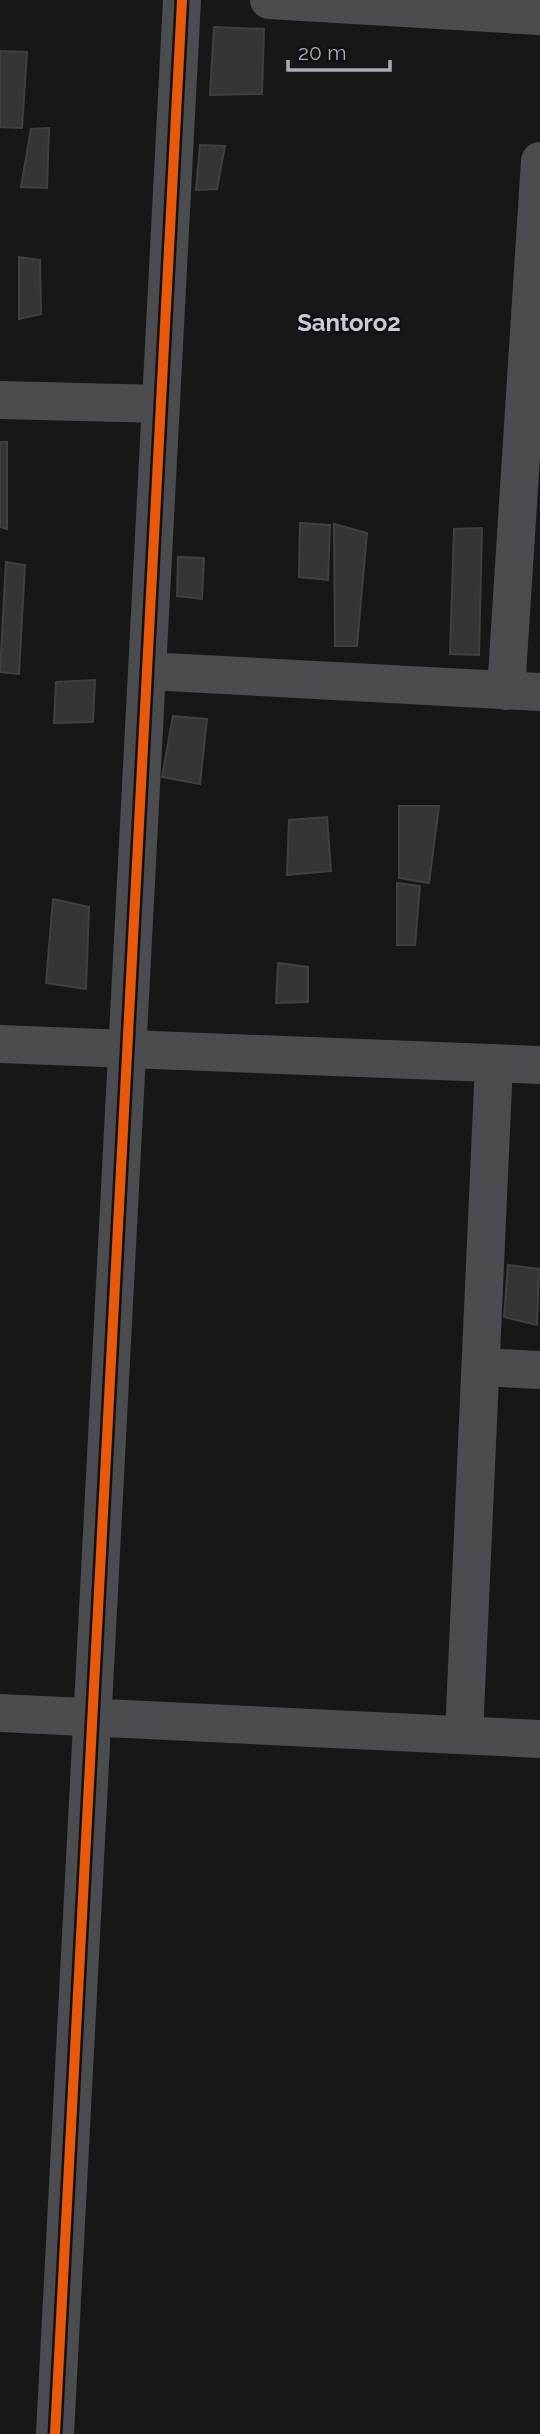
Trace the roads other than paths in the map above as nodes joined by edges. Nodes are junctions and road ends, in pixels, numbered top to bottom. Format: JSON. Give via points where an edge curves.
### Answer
{"nodes":[{"id":1,"x":182,"y":0,"type":"edge"},
{"id":2,"x":269,"y":0,"type":"edge"},
{"id":3,"x":540,"y":16,"type":"edge"},
{"id":4,"x":540,"y":161,"type":"edge"},
{"id":5,"x":535,"y":310,"type":"edge"},
{"id":6,"x":0,"y":400,"type":"edge"},
{"id":7,"x":161,"y":404,"type":"junction"},
{"id":8,"x":147,"y":671,"type":"junction"},
{"id":9,"x":523,"y":692,"type":"edge"},
{"id":10,"x":0,"y":1044,"type":"edge"},
{"id":11,"x":128,"y":1049,"type":"junction"},
{"id":12,"x":494,"y":1063,"type":"junction"},
{"id":13,"x":540,"y":1065,"type":"edge"},
{"id":14,"x":481,"y":1367,"type":"junction"},
{"id":15,"x":540,"y":1370,"type":"edge"},
{"id":16,"x":0,"y":1713,"type":"edge"},
{"id":17,"x":93,"y":1717,"type":"junction"},
{"id":18,"x":464,"y":1735,"type":"junction"},
{"id":19,"x":540,"y":1739,"type":"edge"},
{"id":20,"x":55,"y":2434,"type":"edge"}],
"edges":[{"from":1,"to":7,"type":"street"},
{"from":2,"to":3,"type":"street"},
{"from":4,"to":5,"type":"street"},
{"from":5,"to":9,"type":"street"},
{"from":6,"to":7,"type":"street"},
{"from":7,"to":8,"type":"street"},
{"from":8,"to":9,"type":"street"},
{"from":8,"to":11,"type":"street"},
{"from":10,"to":11,"type":"street"},
{"from":11,"to":12,"type":"street"},
{"from":11,"to":17,"type":"street"},
{"from":12,"to":13,"type":"street"},
{"from":12,"to":14,"type":"street"},
{"from":14,"to":15,"type":"street"},
{"from":14,"to":18,"type":"street"},
{"from":16,"to":17,"type":"street"},
{"from":17,"to":18,"type":"street"},
{"from":17,"to":20,"type":"street"},
{"from":18,"to":19,"type":"street"}]}
